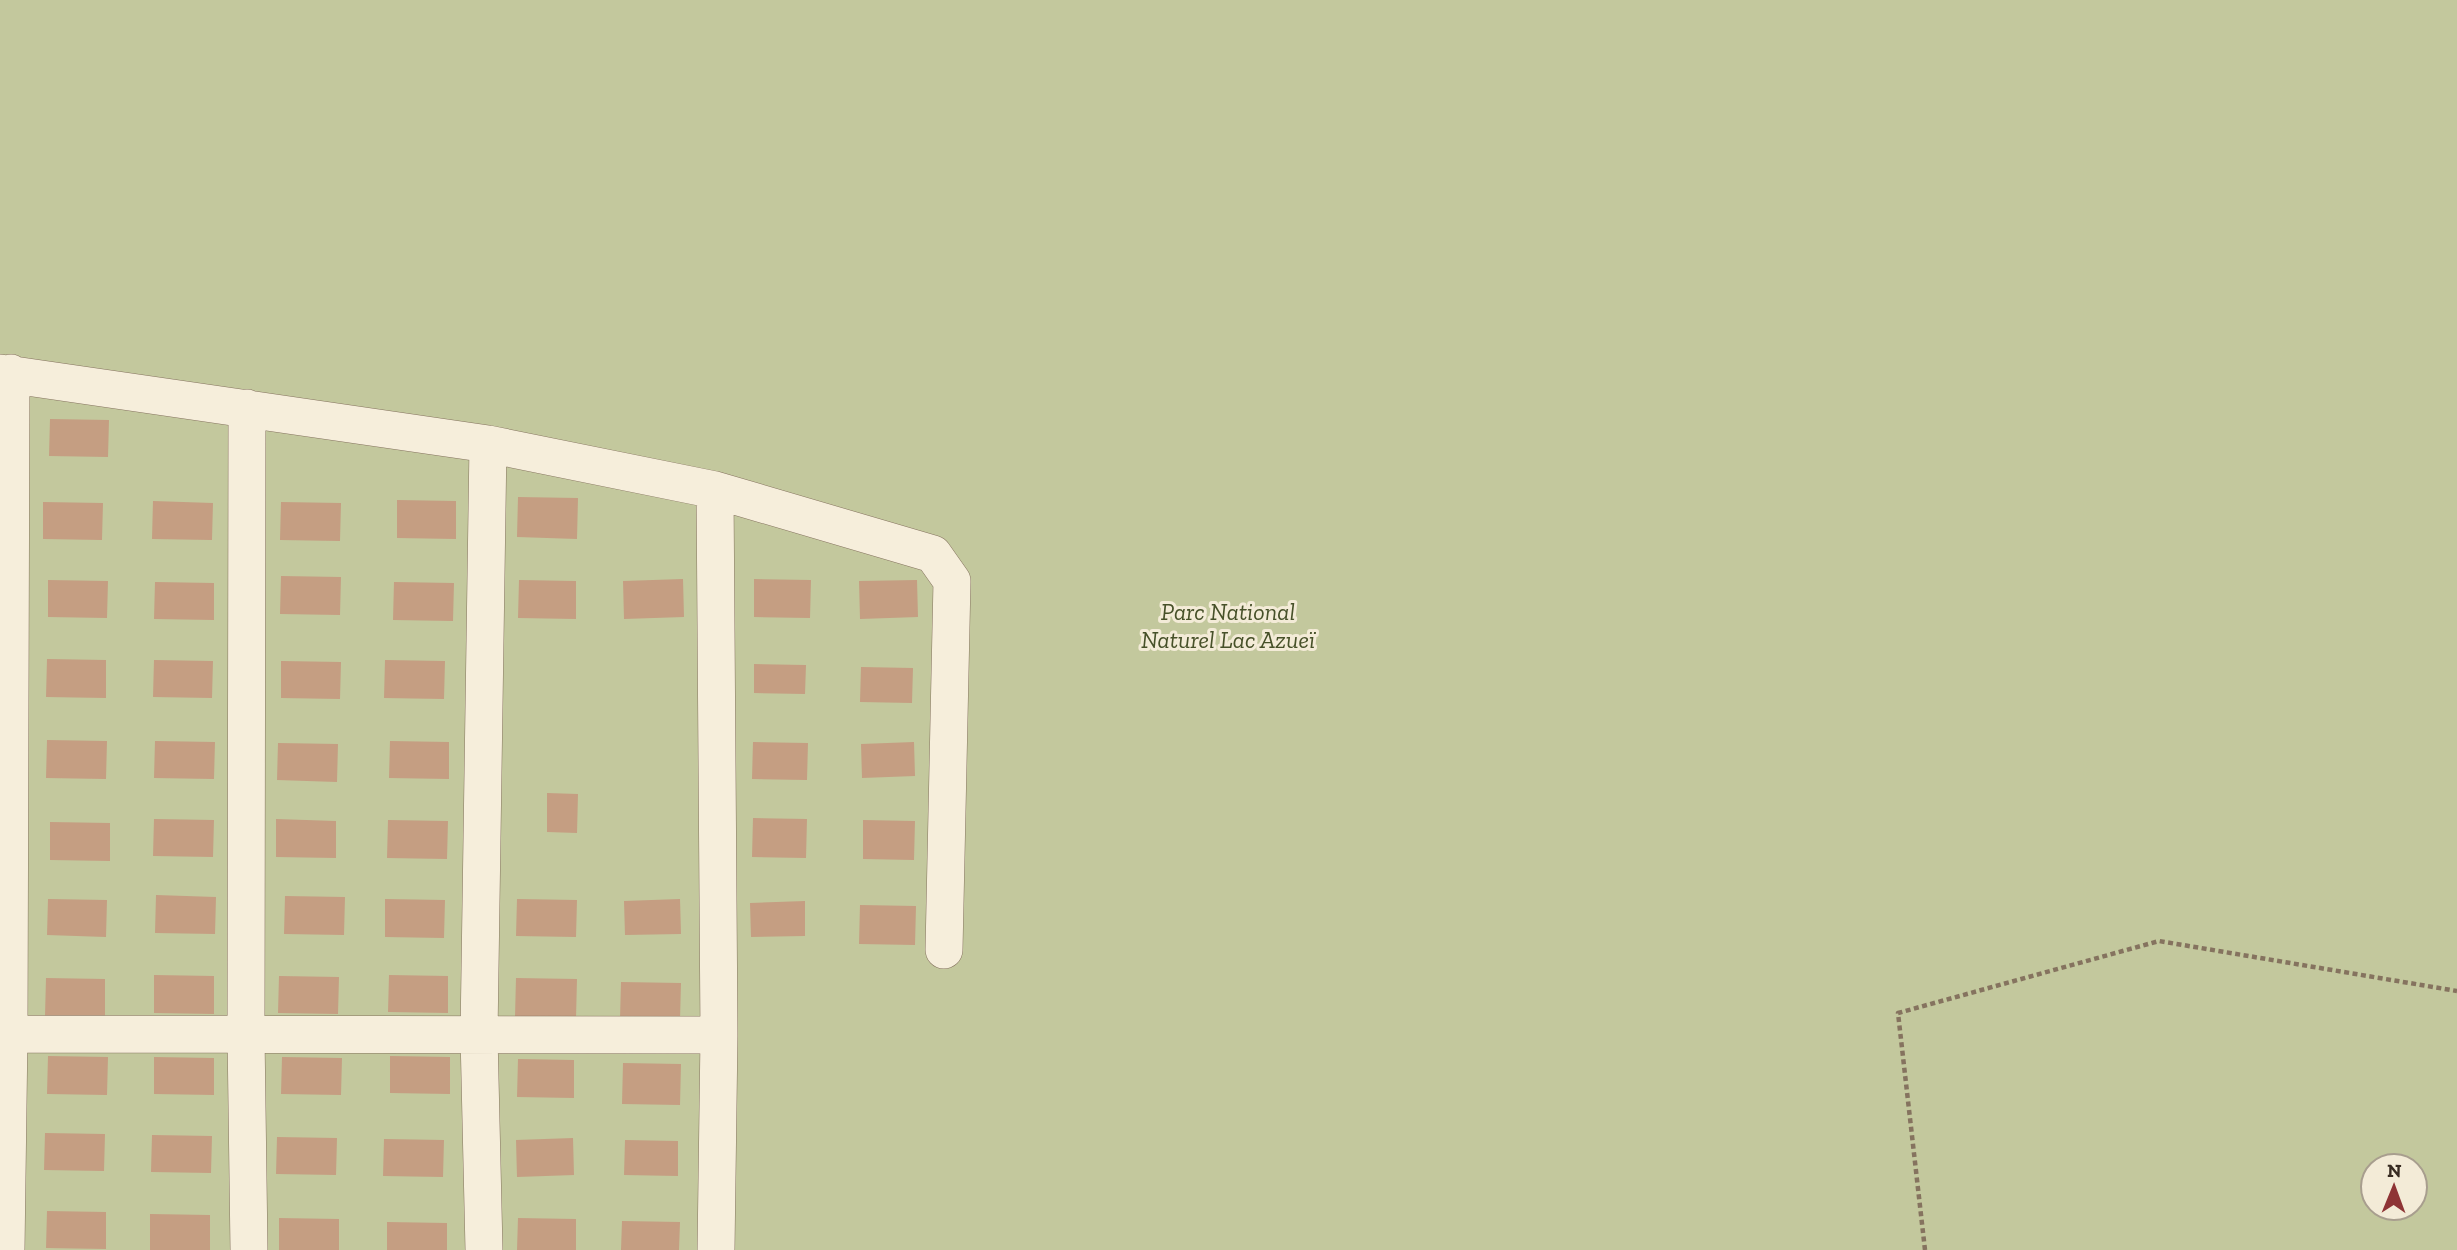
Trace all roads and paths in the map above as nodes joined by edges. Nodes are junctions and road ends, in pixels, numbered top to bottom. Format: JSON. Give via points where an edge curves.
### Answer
{"nodes":[{"id":1,"x":5,"y":373,"type":"edge"},
{"id":2,"x":247,"y":408,"type":"junction"},
{"id":3,"x":488,"y":444,"type":"junction"},
{"id":4,"x":715,"y":490,"type":"junction"},
{"id":5,"x":944,"y":950,"type":"dead end"},
{"id":6,"x":2457,"y":990,"type":"edge"},
{"id":7,"x":5,"y":1034,"type":"edge"},
{"id":8,"x":246,"y":1034,"type":"junction"},
{"id":9,"x":479,"y":1035,"type":"junction"},
{"id":10,"x":719,"y":1035,"type":"junction"},
{"id":11,"x":6,"y":1250,"type":"edge"},
{"id":12,"x":249,"y":1250,"type":"edge"},
{"id":13,"x":484,"y":1250,"type":"edge"},
{"id":14,"x":716,"y":1250,"type":"edge"},
{"id":15,"x":1925,"y":1250,"type":"edge"}],
"edges":[{"from":1,"to":2,"type":"street"},
{"from":1,"to":7,"type":"street"},
{"from":2,"to":3,"type":"street"},
{"from":2,"to":8,"type":"street"},
{"from":3,"to":4,"type":"street"},
{"from":3,"to":9,"type":"street"},
{"from":4,"to":5,"type":"street","via":[[933,554],[952,581]]},
{"from":4,"to":10,"type":"street"},
{"from":6,"to":15,"type":"path","via":[[2159,941],[1898,1013]]},
{"from":7,"to":8,"type":"street"},
{"from":7,"to":11,"type":"street"},
{"from":8,"to":9,"type":"street"},
{"from":8,"to":12,"type":"street"},
{"from":9,"to":10,"type":"street"},
{"from":9,"to":13,"type":"street"},
{"from":10,"to":14,"type":"street"}]}
